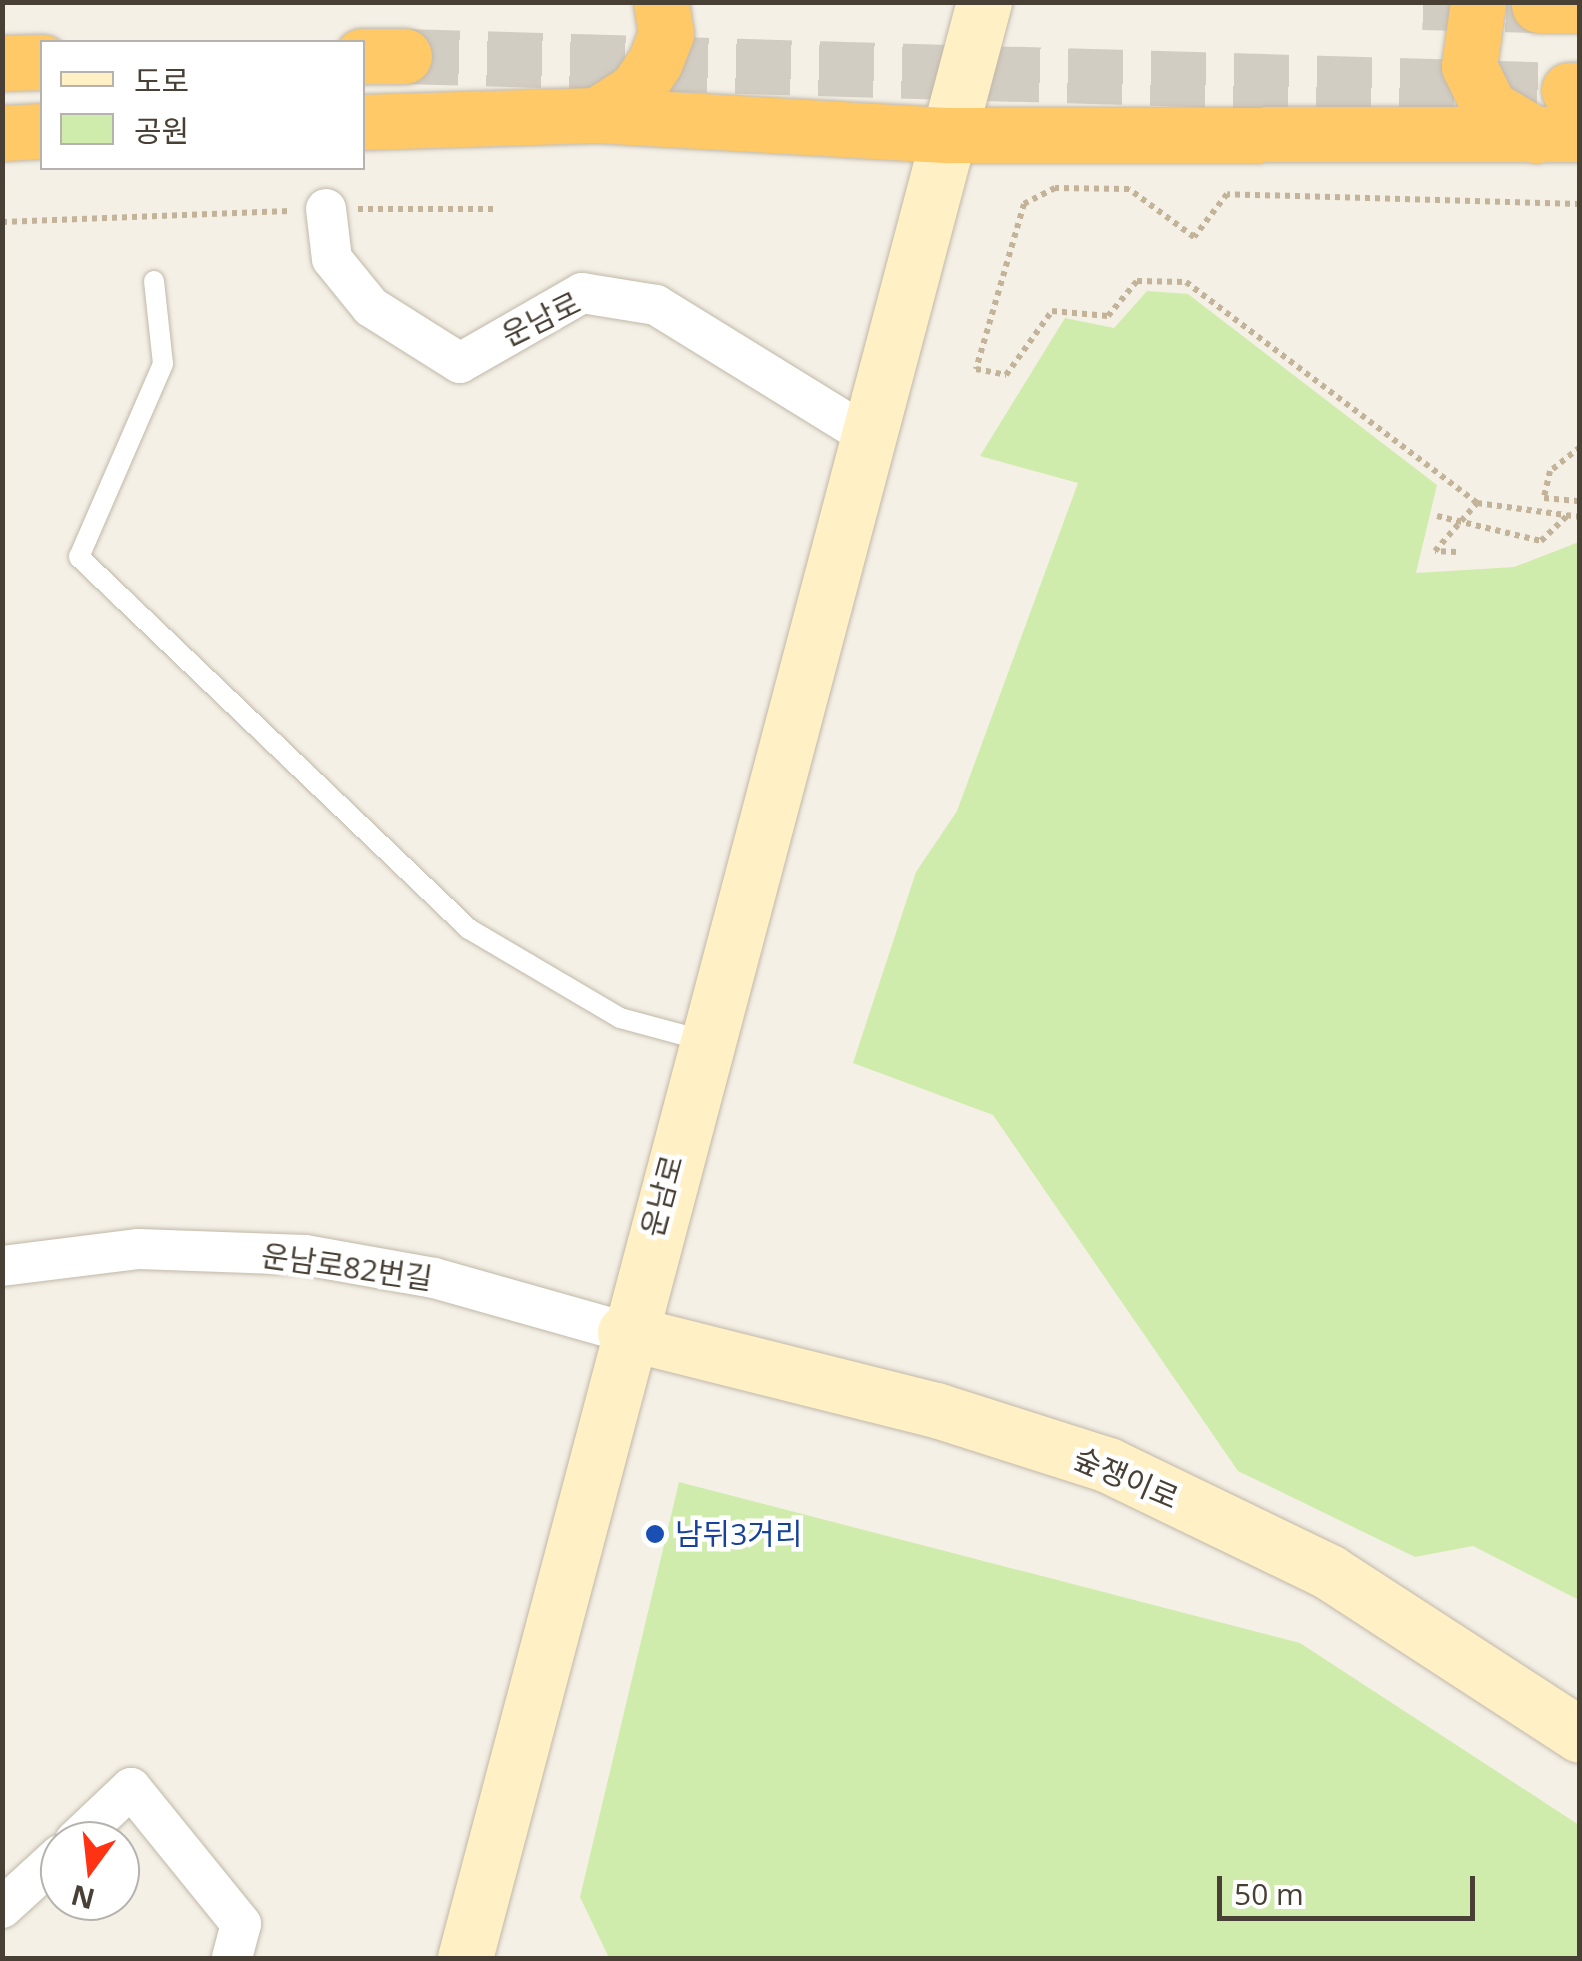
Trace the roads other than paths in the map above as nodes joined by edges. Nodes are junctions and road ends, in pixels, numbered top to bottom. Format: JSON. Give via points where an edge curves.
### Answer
{"nodes":[{"id":1,"x":661,"y":2,"type":"edge"},
{"id":2,"x":984,"y":2,"type":"edge"},
{"id":3,"x":1478,"y":2,"type":"edge"},
{"id":4,"x":40,"y":62,"type":"edge"},
{"id":5,"x":2,"y":63,"type":"edge"},
{"id":6,"x":597,"y":115,"type":"junction"},
{"id":7,"x":1569,"y":121,"type":"edge"},
{"id":8,"x":365,"y":122,"type":"edge"},
{"id":9,"x":2,"y":132,"type":"edge"},
{"id":10,"x":40,"y":132,"type":"edge"},
{"id":11,"x":949,"y":135,"type":"junction"},
{"id":12,"x":326,"y":209,"type":"road end"},
{"id":13,"x":154,"y":281,"type":"dead end"},
{"id":14,"x":868,"y":436,"type":"junction"},
{"id":15,"x":704,"y":1041,"type":"junction"},
{"id":16,"x":2,"y":1266,"type":"edge"},
{"id":17,"x":625,"y":1332,"type":"junction"},
{"id":18,"x":1580,"y":1735,"type":"edge"},
{"id":19,"x":97,"y":1821,"type":"edge"},
{"id":20,"x":40,"y":1873,"type":"edge"},
{"id":21,"x":2,"y":1908,"type":"edge"},
{"id":22,"x":232,"y":1958,"type":"edge"},
{"id":23,"x":465,"y":1958,"type":"edge"}],
"edges":[{"from":1,"to":6,"type":"highway","via":[[666,34],[655,62],[636,90]]},
{"from":2,"to":11,"type":"street","name":"운남로"},
{"from":3,"to":7,"type":"highway","via":[[1469,66],[1489,107]]},
{"from":4,"to":5,"type":"highway"},
{"from":6,"to":8,"type":"highway"},
{"from":6,"to":11,"type":"highway"},
{"from":7,"to":11,"type":"highway"},
{"from":9,"to":10,"type":"highway"},
{"from":11,"to":14,"type":"street","name":"운남로"},
{"from":12,"to":14,"type":"street","name":"운남로","via":[[332,259],[371,307],[460,363],[582,293],[656,305]]},
{"from":13,"to":15,"type":"lane","via":[[163,364],[79,557],[469,929],[620,1018]]},
{"from":14,"to":15,"type":"street","name":"운남로"},
{"from":15,"to":17,"type":"street","name":"운남로"},
{"from":16,"to":17,"type":"street","name":"운남로82번길","via":[[140,1249],[305,1255],[434,1278]]},
{"from":17,"to":18,"type":"street","name":"숲쟁이로","via":[[936,1410],[1108,1465],[1329,1572]]},
{"from":17,"to":23,"type":"street","name":"운남로"},
{"from":19,"to":22,"type":"street","via":[[132,1788],[241,1924]]},
{"from":20,"to":21,"type":"street"}]}
